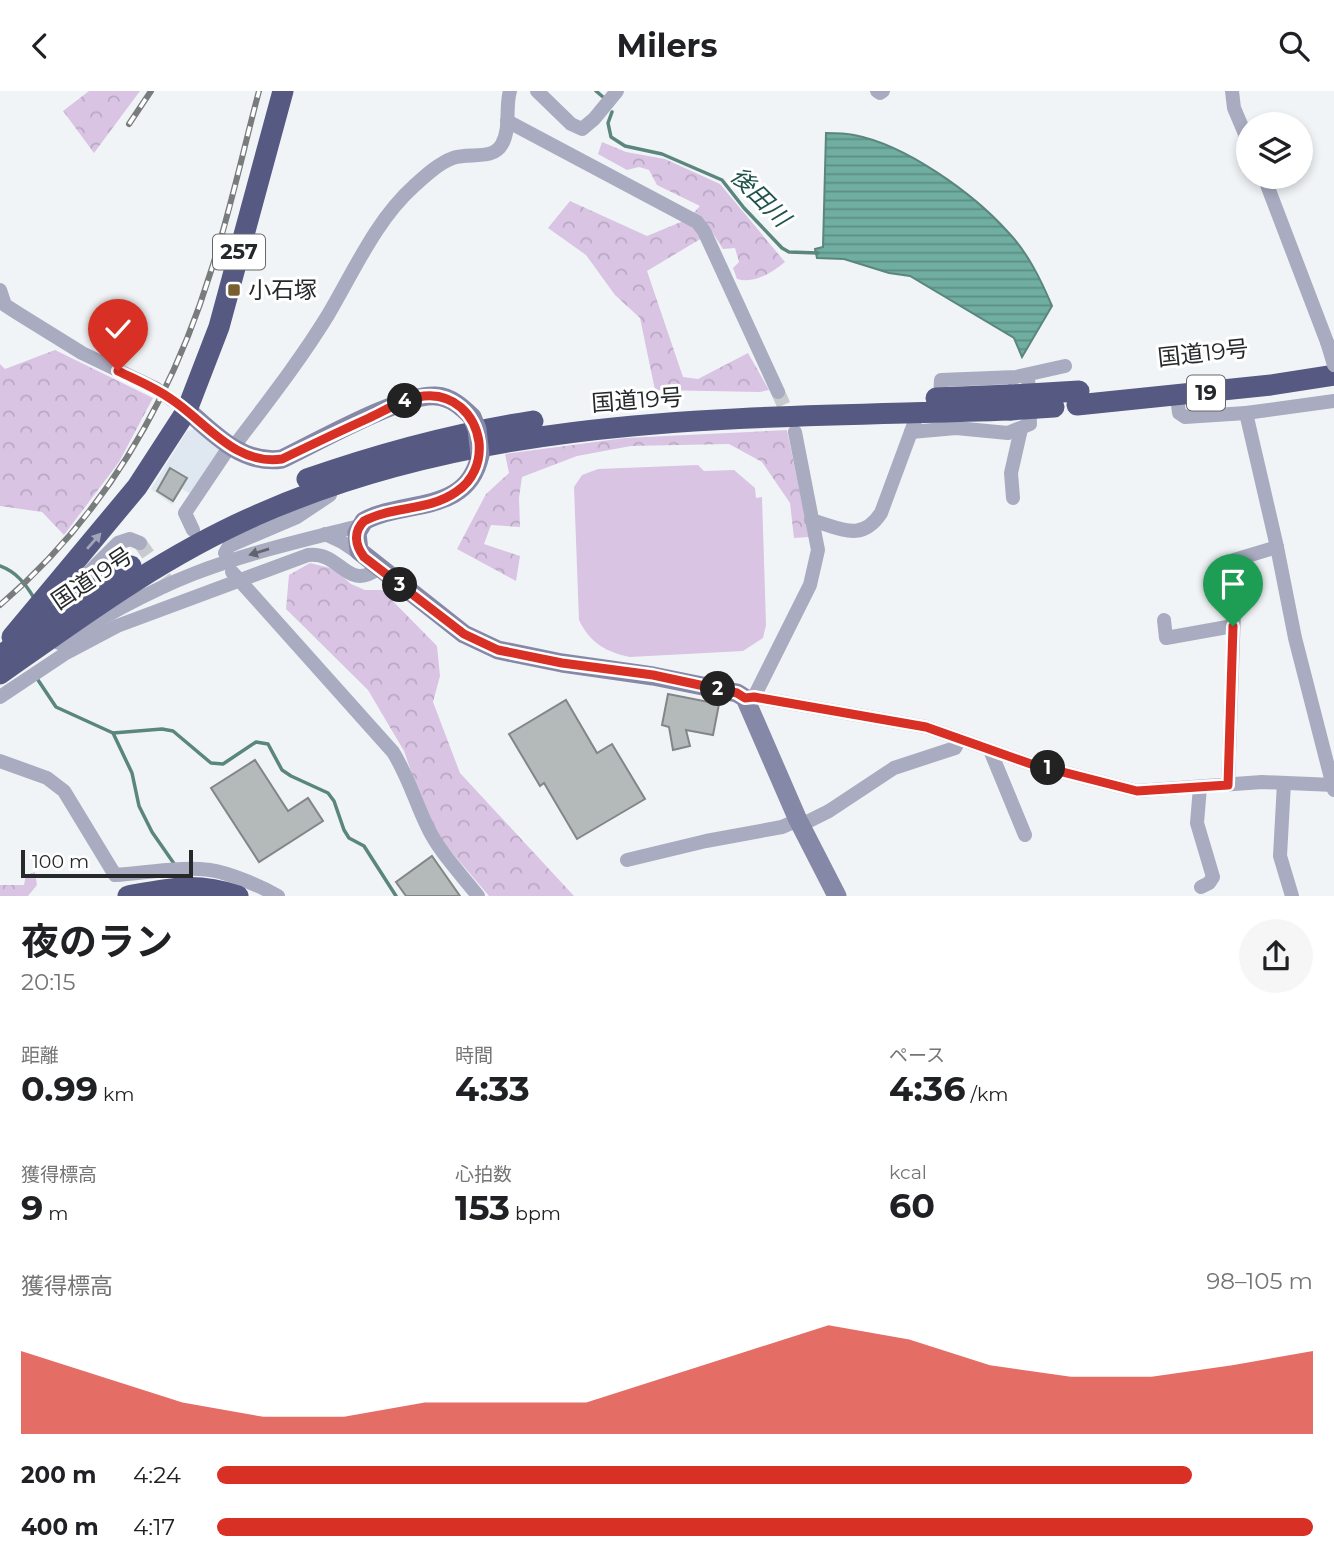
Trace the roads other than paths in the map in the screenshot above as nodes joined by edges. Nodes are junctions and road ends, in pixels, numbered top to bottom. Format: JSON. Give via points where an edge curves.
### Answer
{"nodes":[{"id":1,"x":283,"y":91,"type":"edge"},
{"id":2,"x":510,"y":91,"type":"edge"},
{"id":3,"x":537,"y":91,"type":"edge"},
{"id":4,"x":617,"y":91,"type":"edge"},
{"id":5,"x":877,"y":91,"type":"edge"},
{"id":6,"x":883,"y":91,"type":"edge"},
{"id":7,"x":1232,"y":91,"type":"edge"},
{"id":8,"x":1236,"y":113,"type":"edge"},
{"id":9,"x":507,"y":121,"type":"junction"},
{"id":10,"x":1269,"y":189,"type":"edge"},
{"id":11,"x":0,"y":291,"type":"edge"},
{"id":12,"x":1334,"y":364,"type":"edge"},
{"id":13,"x":1066,"y":366,"type":"dead end"},
{"id":14,"x":1028,"y":375,"type":"junction"},
{"id":15,"x":1334,"y":375,"type":"edge"},
{"id":16,"x":778,"y":392,"type":"tunnel mouth"},
{"id":17,"x":1177,"y":396,"type":"junction"},
{"id":18,"x":940,"y":398,"type":"junction"},
{"id":19,"x":1078,"y":398,"type":"junction"},
{"id":20,"x":1334,"y":401,"type":"edge"},
{"id":21,"x":1010,"y":402,"type":"junction"},
{"id":22,"x":179,"y":405,"type":"junction"},
{"id":23,"x":1246,"y":413,"type":"junction"},
{"id":24,"x":914,"y":423,"type":"junction"},
{"id":25,"x":1021,"y":429,"type":"junction"},
{"id":26,"x":795,"y":432,"type":"tunnel mouth"},
{"id":27,"x":230,"y":446,"type":"junction"},
{"id":28,"x":369,"y":474,"type":"junction"},
{"id":29,"x":1013,"y":498,"type":"dead end"},
{"id":30,"x":811,"y":520,"type":"junction"},
{"id":31,"x":359,"y":526,"type":"junction"},
{"id":32,"x":193,"y":530,"type":"junction"},
{"id":33,"x":325,"y":534,"type":"junction"},
{"id":34,"x":140,"y":543,"type":"dead end"},
{"id":35,"x":1277,"y":547,"type":"junction"},
{"id":36,"x":225,"y":552,"type":"dead end"},
{"id":37,"x":372,"y":562,"type":"junction"},
{"id":38,"x":235,"y":576,"type":"junction"},
{"id":39,"x":79,"y":582,"type":"junction"},
{"id":40,"x":1164,"y":621,"type":"dead end"},
{"id":41,"x":1233,"y":626,"type":"junction"},
{"id":42,"x":0,"y":647,"type":"edge"},
{"id":43,"x":2,"y":667,"type":"edge"},
{"id":44,"x":0,"y":697,"type":"edge"},
{"id":45,"x":749,"y":698,"type":"junction"},
{"id":46,"x":960,"y":739,"type":"junction"},
{"id":47,"x":990,"y":750,"type":"junction"},
{"id":48,"x":0,"y":761,"type":"edge"},
{"id":49,"x":1284,"y":783,"type":"junction"},
{"id":50,"x":1228,"y":785,"type":"junction"},
{"id":51,"x":1200,"y":786,"type":"junction"},
{"id":52,"x":1333,"y":787,"type":"edge"},
{"id":53,"x":799,"y":823,"type":"junction"},
{"id":54,"x":1026,"y":835,"type":"dead end"},
{"id":55,"x":627,"y":860,"type":"dead end"},
{"id":56,"x":1201,"y":887,"type":"dead end"},
{"id":57,"x":128,"y":896,"type":"edge"},
{"id":58,"x":238,"y":896,"type":"edge"},
{"id":59,"x":278,"y":896,"type":"edge"},
{"id":60,"x":478,"y":896,"type":"edge"},
{"id":61,"x":837,"y":896,"type":"edge"},
{"id":62,"x":1292,"y":896,"type":"edge"}],
"edges":[{"from":1,"to":22,"type":"highway","number":"257","via":[[219,327]]},
{"from":2,"to":9,"type":"street"},
{"from":3,"to":4,"type":"street","via":[[582,129]]},
{"from":5,"to":6,"type":"street"},
{"from":7,"to":8,"type":"street"},
{"from":9,"to":16,"type":"street","via":[[697,222]]},
{"from":9,"to":27,"type":"street","via":[[505,138],[495,151],[452,158],[410,189],[381,224],[303,354]]},
{"from":10,"to":12,"type":"street","bridge":true},
{"from":11,"to":22,"type":"street","bridge":true,"via":[[5,305],[19,314]]},
{"from":12,"to":19,"type":"highway","name":"国道19号","number":"19"},
{"from":13,"to":14,"type":"street"},
{"from":14,"to":18,"type":"street","via":[[941,380]]},
{"from":14,"to":25,"type":"street","via":[[1030,424]]},
{"from":15,"to":17,"type":"highway","name":"国道19号","number":"19"},
{"from":17,"to":19,"type":"highway","name":"国道19号","number":"19"},
{"from":17,"to":23,"type":"street","via":[[1185,417]]},
{"from":18,"to":21,"type":"highway","name":"国道19号","number":"19"},
{"from":18,"to":32,"type":"highway","name":"国道19号","number":"19","via":[[638,411],[531,422],[443,438],[362,460],[269,494]]},
{"from":19,"to":21,"type":"highway","name":"国道19号","number":"19","bridge":true},
{"from":20,"to":23,"type":"street"},
{"from":21,"to":24,"type":"highway","name":"国道19号","number":"19"},
{"from":22,"to":27,"type":"street"},
{"from":39,"to":22,"type":"highway","number":"257","one_way":true,"via":[[137,487]]},
{"from":23,"to":35,"type":"street"},
{"from":24,"to":25,"type":"street","via":[[1008,433]]},
{"from":24,"to":28,"type":"highway","name":"国道19号","number":"19","via":[[643,425],[536,436],[447,452]]},
{"from":24,"to":30,"type":"street","via":[[873,525],[856,532]]},
{"from":25,"to":29,"type":"street","via":[[1011,473]]},
{"from":26,"to":30,"type":"street"},
{"from":27,"to":31,"type":"street","bridge":true,"via":[[267,461],[282,459],[425,396],[453,401],[472,417],[480,455],[474,472],[456,492],[370,517]]},
{"from":27,"to":32,"type":"street","via":[[185,513]]},
{"from":28,"to":36,"type":"street"},
{"from":28,"to":43,"type":"highway","name":"国道19号","number":"19","via":[[312,492],[199,542]]},
{"from":30,"to":45,"type":"street","via":[[818,550],[810,585]]},
{"from":31,"to":33,"type":"street"},
{"from":31,"to":37,"type":"street","via":[[357,545]]},
{"from":32,"to":39,"type":"highway","name":"国道19号","number":"19"},
{"from":33,"to":37,"type":"street"},
{"from":33,"to":43,"type":"street","one_way":true,"via":[[193,574],[19,668]]},
{"from":34,"to":39,"type":"street","via":[[130,539],[118,543]]},
{"from":35,"to":41,"type":"street","via":[[1234,560]]},
{"from":35,"to":52,"type":"street"},
{"from":37,"to":38,"type":"street","via":[[366,576],[355,576],[316,554]]},
{"from":37,"to":45,"type":"street","via":[[464,634],[498,650],[653,675]]},
{"from":38,"to":44,"type":"street","via":[[91,638]]},
{"from":38,"to":60,"type":"street","via":[[393,752],[436,843]]},
{"from":39,"to":42,"type":"highway","number":"257"},
{"from":39,"to":43,"type":"highway","name":"国道19号","number":"19"},
{"from":40,"to":41,"type":"street","via":[[1166,638]]},
{"from":41,"to":50,"type":"street"},
{"from":45,"to":46,"type":"street","via":[[901,721]]},
{"from":45,"to":53,"type":"street"},
{"from":46,"to":47,"type":"street"},
{"from":46,"to":53,"type":"street","via":[[955,748],[894,768],[829,811]]},
{"from":47,"to":51,"type":"street","via":[[1137,791]]},
{"from":47,"to":54,"type":"street"},
{"from":48,"to":59,"type":"street","via":[[47,778],[64,791],[115,875],[212,870]]},
{"from":49,"to":50,"type":"street"},
{"from":49,"to":52,"type":"street"},
{"from":49,"to":62,"type":"street","via":[[1280,856]]},
{"from":50,"to":51,"type":"street"},
{"from":51,"to":56,"type":"street","via":[[1197,823],[1213,877]]},
{"from":53,"to":55,"type":"street"},
{"from":53,"to":61,"type":"street"},
{"from":57,"to":58,"type":"highway","via":[[193,886]]}]}
